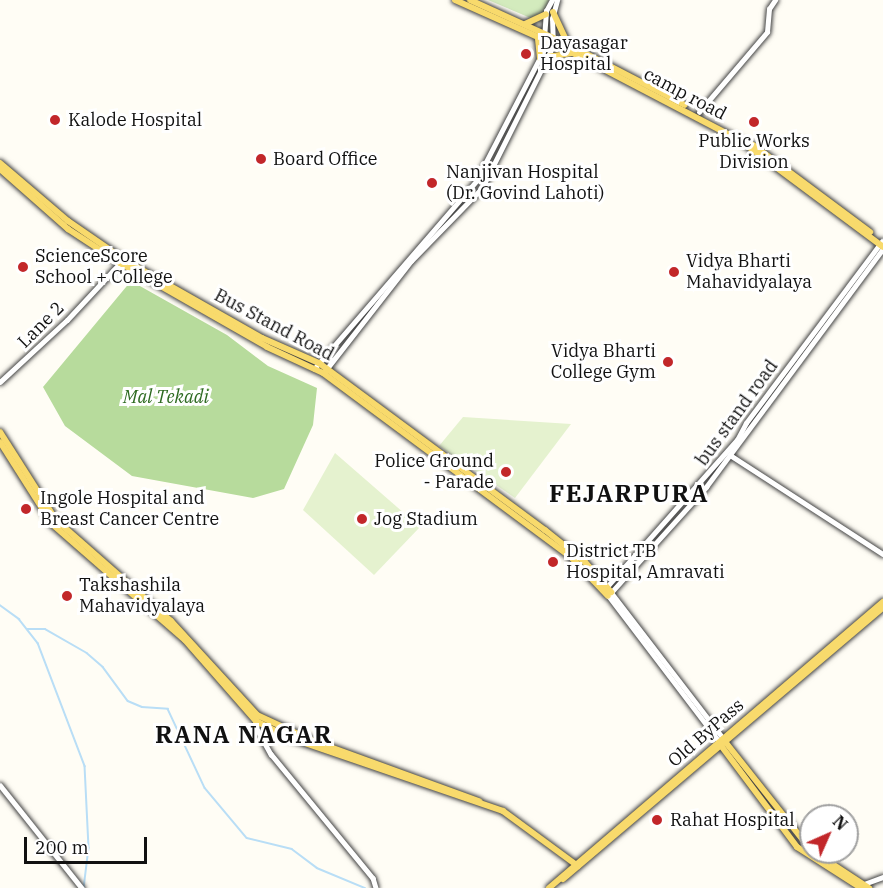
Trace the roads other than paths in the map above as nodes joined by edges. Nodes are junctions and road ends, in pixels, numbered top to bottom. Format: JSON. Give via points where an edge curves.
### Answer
{"nodes":[{"id":1,"x":455,"y":0,"type":"edge"},
{"id":2,"x":470,"y":0,"type":"edge"},
{"id":3,"x":552,"y":0,"type":"edge"},
{"id":4,"x":557,"y":0,"type":"edge"},
{"id":5,"x":775,"y":0,"type":"edge"},
{"id":6,"x":550,"y":13,"type":"junction"},
{"id":7,"x":525,"y":25,"type":"junction"},
{"id":8,"x":543,"y":33,"type":"junction"},
{"id":9,"x":552,"y":38,"type":"junction"},
{"id":10,"x":541,"y":40,"type":"junction"},
{"id":11,"x":568,"y":45,"type":"junction"},
{"id":12,"x":553,"y":46,"type":"junction"},
{"id":13,"x":572,"y":53,"type":"junction"},
{"id":14,"x":544,"y":57,"type":"junction"},
{"id":15,"x":699,"y":112,"type":"junction"},
{"id":16,"x":0,"y":163,"type":"edge"},
{"id":17,"x":0,"y":170,"type":"edge"},
{"id":18,"x":882,"y":245,"type":"edge"},
{"id":19,"x":122,"y":261,"type":"junction"},
{"id":20,"x":320,"y":363,"type":"junction"},
{"id":21,"x":314,"y":369,"type":"junction"},
{"id":22,"x":325,"y":371,"type":"junction"},
{"id":23,"x":0,"y":382,"type":"edge"},
{"id":24,"x":0,"y":432,"type":"edge"},
{"id":25,"x":0,"y":442,"type":"edge"},
{"id":26,"x":730,"y":455,"type":"junction"},
{"id":27,"x":883,"y":554,"type":"edge"},
{"id":28,"x":607,"y":592,"type":"junction"},
{"id":29,"x":883,"y":602,"type":"edge"},
{"id":30,"x":883,"y":608,"type":"edge"},
{"id":31,"x":866,"y":618,"type":"junction"},
{"id":32,"x":257,"y":718,"type":"junction"},
{"id":33,"x":722,"y":742,"type":"junction"},
{"id":34,"x":0,"y":785,"type":"edge"},
{"id":35,"x":799,"y":835,"type":"edge"},
{"id":36,"x":577,"y":864,"type":"junction"},
{"id":37,"x":831,"y":864,"type":"edge"},
{"id":38,"x":883,"y":877,"type":"edge"},
{"id":39,"x":865,"y":887,"type":"edge"},
{"id":40,"x":82,"y":888,"type":"edge"},
{"id":41,"x":376,"y":888,"type":"edge"},
{"id":42,"x":549,"y":888,"type":"edge"},
{"id":43,"x":554,"y":888,"type":"edge"}],
"edges":[{"from":1,"to":10,"type":"main road","name":"camp road"},
{"from":2,"to":7,"type":"main road","name":"camp road"},
{"from":3,"to":6,"type":"street"},
{"from":4,"to":6,"type":"street"},
{"from":5,"to":15,"type":"street","via":[[769,9],[767,32]]},
{"from":6,"to":7,"type":"main road"},
{"from":6,"to":8,"type":"street"},
{"from":6,"to":9,"type":"street"},
{"from":6,"to":11,"type":"main road"},
{"from":7,"to":8,"type":"main road","name":"camp road"},
{"from":8,"to":9,"type":"main road","name":"camp road"},
{"from":8,"to":10,"type":"street"},
{"from":9,"to":11,"type":"main road","name":"camp road"},
{"from":9,"to":12,"type":"street"},
{"from":10,"to":12,"type":"main road","name":"camp road"},
{"from":10,"to":14,"type":"main road"},
{"from":11,"to":15,"type":"main road","name":"camp road"},
{"from":12,"to":13,"type":"main road","name":"camp road"},
{"from":12,"to":14,"type":"street"},
{"from":13,"to":14,"type":"main road"},
{"from":13,"to":18,"type":"main road","name":"camp road","via":[[741,141]]},
{"from":14,"to":20,"type":"street","via":[[466,196],[409,254]]},
{"from":14,"to":22,"type":"street","via":[[478,192],[411,261]]},
{"from":15,"to":18,"type":"main road","name":"camp road","via":[[791,170]]},
{"from":16,"to":19,"type":"main road","name":"Bus Stand Road"},
{"from":17,"to":19,"type":"main road","name":"Bus Stand Road","via":[[68,229]]},
{"from":18,"to":26,"type":"street","name":"bus stand road"},
{"from":18,"to":28,"type":"street","name":"bus stand road","via":[[737,440]]},
{"from":19,"to":20,"type":"main road","name":"Bus Stand Road","via":[[262,338]]},
{"from":19,"to":21,"type":"main road","name":"Bus Stand Road","via":[[267,347]]},
{"from":19,"to":23,"type":"street","name":"Lane 2"},
{"from":20,"to":21,"type":"street"},
{"from":20,"to":22,"type":"main road","name":"Bus Stand Road"},
{"from":21,"to":22,"type":"main road","name":"Bus Stand Road"},
{"from":22,"to":28,"type":"main road","name":"Bus Stand Road","via":[[545,530],[585,562]]},
{"from":24,"to":32,"type":"main road","via":[[56,520],[180,628]]},
{"from":25,"to":32,"type":"main road","via":[[52,524],[185,640]]},
{"from":26,"to":27,"type":"street"},
{"from":26,"to":28,"type":"street","name":"bus stand road"},
{"from":28,"to":33,"type":"street"},
{"from":29,"to":31,"type":"main road","name":"Old ByPass"},
{"from":30,"to":31,"type":"main road"},
{"from":31,"to":33,"type":"main road","name":"Old ByPass"},
{"from":32,"to":36,"type":"main road","via":[[472,795],[511,814]]},
{"from":32,"to":41,"type":"street","via":[[271,754],[373,878]]},
{"from":33,"to":35,"type":"main road"},
{"from":33,"to":36,"type":"main road","name":"Old ByPass"},
{"from":33,"to":39,"type":"main road","via":[[798,848]]},
{"from":34,"to":40,"type":"street"},
{"from":36,"to":42,"type":"main road","name":"Old ByPass"},
{"from":36,"to":43,"type":"main road"},
{"from":37,"to":39,"type":"main road"},
{"from":38,"to":39,"type":"street"}]}
